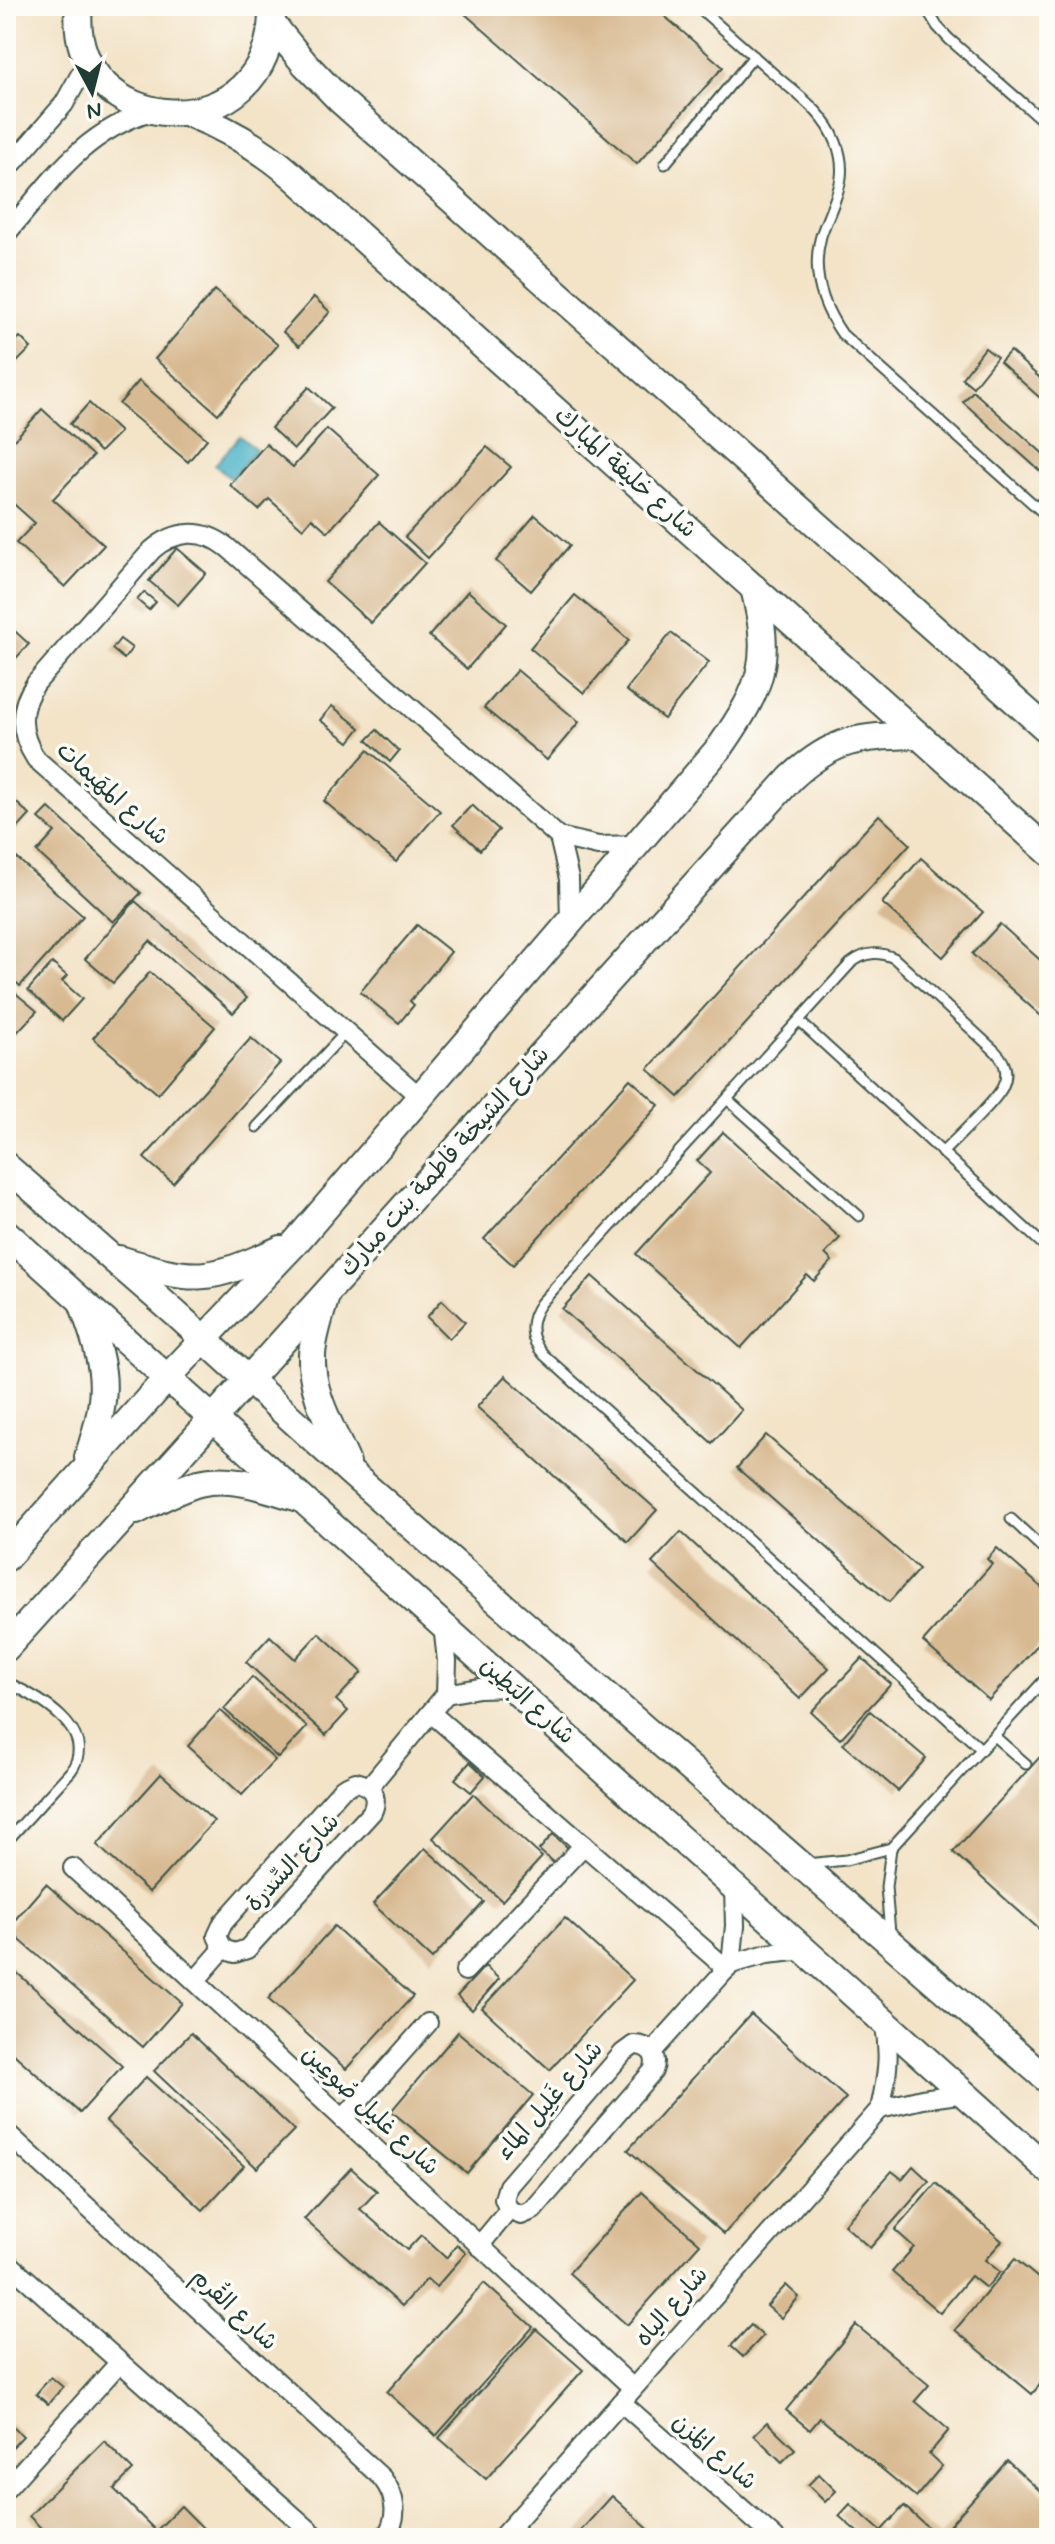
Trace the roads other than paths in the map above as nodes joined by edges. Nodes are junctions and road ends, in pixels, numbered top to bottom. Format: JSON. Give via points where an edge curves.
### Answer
{"nodes":[{"id":1,"x":697,"y":6,"type":"edge"},
{"id":2,"x":925,"y":6,"type":"edge"},
{"id":3,"x":76,"y":10,"type":"edge"},
{"id":4,"x":273,"y":15,"type":"edge"},
{"id":5,"x":754,"y":56,"type":"junction"},
{"id":6,"x":88,"y":61,"type":"junction"},
{"id":7,"x":151,"y":111,"type":"junction"},
{"id":8,"x":188,"y":113,"type":"junction"},
{"id":9,"x":1049,"y":126,"type":"edge"},
{"id":10,"x":665,"y":164,"type":"dead end"},
{"id":11,"x":6,"y":171,"type":"edge"},
{"id":12,"x":6,"y":234,"type":"edge"},
{"id":13,"x":1049,"y":518,"type":"edge"},
{"id":14,"x":754,"y":588,"type":"junction"},
{"id":15,"x":1049,"y":731,"type":"edge"},
{"id":16,"x":918,"y":735,"type":"junction"},
{"id":17,"x":559,"y":837,"type":"junction"},
{"id":18,"x":637,"y":845,"type":"junction"},
{"id":19,"x":1049,"y":852,"type":"edge"},
{"id":20,"x":570,"y":923,"type":"junction"},
{"id":21,"x":799,"y":1021,"type":"junction"},
{"id":22,"x":346,"y":1032,"type":"junction"},
{"id":23,"x":420,"y":1097,"type":"junction"},
{"id":24,"x":727,"y":1099,"type":"junction"},
{"id":25,"x":257,"y":1127,"type":"dead end"},
{"id":26,"x":942,"y":1153,"type":"junction"},
{"id":27,"x":6,"y":1166,"type":"edge"},
{"id":28,"x":859,"y":1216,"type":"dead end"},
{"id":29,"x":6,"y":1233,"type":"edge"},
{"id":30,"x":295,"y":1243,"type":"junction"},
{"id":31,"x":1049,"y":1250,"type":"edge"},
{"id":32,"x":107,"y":1255,"type":"junction"},
{"id":33,"x":327,"y":1293,"type":"junction"},
{"id":34,"x":81,"y":1299,"type":"junction"},
{"id":35,"x":202,"y":1340,"type":"junction"},
{"id":36,"x":168,"y":1377,"type":"junction"},
{"id":37,"x":249,"y":1380,"type":"junction"},
{"id":38,"x":213,"y":1418,"type":"junction"},
{"id":39,"x":84,"y":1470,"type":"junction"},
{"id":40,"x":352,"y":1474,"type":"junction"},
{"id":41,"x":302,"y":1499,"type":"junction"},
{"id":42,"x":122,"y":1517,"type":"junction"},
{"id":43,"x":1011,"y":1519,"type":"dead end"},
{"id":44,"x":1049,"y":1554,"type":"edge"},
{"id":45,"x":6,"y":1558,"type":"edge"},
{"id":46,"x":443,"y":1625,"type":"junction"},
{"id":47,"x":6,"y":1648,"type":"edge"},
{"id":48,"x":1049,"y":1675,"type":"edge"},
{"id":49,"x":6,"y":1682,"type":"edge"},
{"id":50,"x":511,"y":1687,"type":"junction"},
{"id":51,"x":446,"y":1694,"type":"junction"},
{"id":52,"x":431,"y":1713,"type":"junction"},
{"id":53,"x":994,"y":1736,"type":"junction"},
{"id":54,"x":981,"y":1749,"type":"junction"},
{"id":55,"x":1026,"y":1764,"type":"dead end"},
{"id":56,"x":369,"y":1787,"type":"junction"},
{"id":57,"x":6,"y":1842,"type":"edge"},
{"id":58,"x":584,"y":1845,"type":"junction"},
{"id":59,"x":891,"y":1848,"type":"junction"},
{"id":60,"x":799,"y":1864,"type":"junction"},
{"id":61,"x":73,"y":1868,"type":"dead end"},
{"id":62,"x":734,"y":1887,"type":"junction"},
{"id":63,"x":892,"y":1945,"type":"junction"},
{"id":64,"x":223,"y":1949,"type":"junction"},
{"id":65,"x":805,"y":1950,"type":"junction"},
{"id":66,"x":729,"y":1967,"type":"junction"},
{"id":67,"x":465,"y":1971,"type":"dead end"},
{"id":68,"x":195,"y":1981,"type":"junction"},
{"id":69,"x":884,"y":2019,"type":"junction"},
{"id":70,"x":428,"y":2023,"type":"dead end"},
{"id":71,"x":652,"y":2052,"type":"junction"},
{"id":72,"x":1049,"y":2081,"type":"edge"},
{"id":73,"x":965,"y":2093,"type":"junction"},
{"id":74,"x":880,"y":2109,"type":"junction"},
{"id":75,"x":343,"y":2119,"type":"junction"},
{"id":76,"x":6,"y":2132,"type":"edge"},
{"id":77,"x":1049,"y":2170,"type":"edge"},
{"id":78,"x":509,"y":2210,"type":"junction"},
{"id":79,"x":479,"y":2246,"type":"junction"},
{"id":80,"x":6,"y":2261,"type":"edge"},
{"id":81,"x":120,"y":2362,"type":"junction"},
{"id":82,"x":627,"y":2395,"type":"junction"},
{"id":83,"x":6,"y":2489,"type":"edge"},
{"id":84,"x":318,"y":2538,"type":"edge"},
{"id":85,"x":385,"y":2538,"type":"edge"},
{"id":86,"x":501,"y":2538,"type":"edge"},
{"id":87,"x":775,"y":2538,"type":"edge"}],
"edges":[{"from":1,"to":5,"type":"lane"},
{"from":2,"to":9,"type":"lane","via":[[949,39]]},
{"from":3,"to":6,"type":"main road"},
{"from":4,"to":8,"type":"main road","via":[[269,46],[246,84],[210,108]]},
{"from":4,"to":15,"type":"main road","via":[[305,64],[340,100]]},
{"from":5,"to":10,"type":"lane"},
{"from":5,"to":13,"type":"lane","via":[[821,116],[837,144],[842,177],[817,256],[820,290],[832,321]]},
{"from":6,"to":7,"type":"main road","via":[[114,93]]},
{"from":6,"to":11,"type":"street","via":[[64,104]]},
{"from":7,"to":8,"type":"main road"},
{"from":7,"to":12,"type":"street","via":[[114,125],[76,152]]},
{"from":8,"to":14,"type":"main road","name":"شارع خليفة المبارك","via":[[236,134],[278,163]]},
{"from":14,"to":16,"type":"main road","name":"شارع خليفة المبارك"},
{"from":14,"to":18,"type":"main road","via":[[764,646],[751,701],[721,746]]},
{"from":16,"to":19,"type":"main road","name":"شارع خليفة المبارك"},
{"from":16,"to":33,"type":"main road","name":"شارع الشيخة فاطمة بنت مبارك","via":[[839,744],[799,771]]},
{"from":17,"to":18,"type":"street","name":"شارع المهَيمات","via":[[598,846]]},
{"from":17,"to":20,"type":"street","via":[[569,879]]},
{"from":17,"to":22,"type":"street","name":"شارع المهَيمات","via":[[219,541],[179,534],[152,550],[29,692],[22,715],[24,738],[36,759]]},
{"from":18,"to":20,"type":"main road"},
{"from":20,"to":23,"type":"main road"},
{"from":21,"to":24,"type":"lane"},
{"from":21,"to":26,"type":"lane"},
{"from":21,"to":26,"type":"lane","via":[[858,958],[885,954],[1000,1056],[1006,1070],[1001,1091]]},
{"from":22,"to":23,"type":"street","name":"شارع المهَيمات"},
{"from":22,"to":25,"type":"lane"},
{"from":23,"to":30,"type":"main road"},
{"from":24,"to":28,"type":"lane"},
{"from":24,"to":54,"type":"lane","via":[[541,1303],[532,1320],[534,1339],[544,1355]]},
{"from":26,"to":31,"type":"lane"},
{"from":27,"to":32,"type":"main road"},
{"from":29,"to":34,"type":"main road","name":"شارع البَطِين"},
{"from":30,"to":32,"type":"main road","via":[[240,1268],[200,1277]]},
{"from":30,"to":35,"type":"main road"},
{"from":32,"to":35,"type":"main road"},
{"from":33,"to":37,"type":"main road","name":"شارع الشيخة فاطمة بنت مبارك"},
{"from":33,"to":40,"type":"main road","via":[[312,1370]]},
{"from":34,"to":36,"type":"main road","name":"شارع البَطِين"},
{"from":34,"to":39,"type":"main road","via":[[104,1381],[98,1426]]},
{"from":35,"to":36,"type":"main road"},
{"from":35,"to":37,"type":"main road"},
{"from":36,"to":38,"type":"main road","name":"شارع البَطِين"},
{"from":36,"to":39,"type":"main road"},
{"from":37,"to":38,"type":"main road","name":"شارع الشيخة فاطمة بنت مبارك"},
{"from":37,"to":40,"type":"main road"},
{"from":38,"to":41,"type":"main road","name":"شارع البَطِين"},
{"from":38,"to":42,"type":"main road","name":"شارع الشيخة فاطمة بنت مبارك"},
{"from":39,"to":45,"type":"main road"},
{"from":40,"to":60,"type":"main road"},
{"from":41,"to":42,"type":"main road","via":[[256,1485],[215,1481],[186,1487]]},
{"from":41,"to":46,"type":"main road","name":"شارع البَطِين"},
{"from":42,"to":47,"type":"main road","name":"شارع الشيخة فاطمة بنت مبارك"},
{"from":43,"to":44,"type":"lane"},
{"from":46,"to":50,"type":"main road","name":"شارع البَطِين"},
{"from":46,"to":51,"type":"street"},
{"from":48,"to":53,"type":"lane"},
{"from":49,"to":57,"type":"lane","via":[[61,1718],[73,1731],[79,1750],[71,1771]]},
{"from":50,"to":51,"type":"street"},
{"from":50,"to":62,"type":"main road","name":"شارع البَطِين"},
{"from":51,"to":52,"type":"street"},
{"from":52,"to":56,"type":"street"},
{"from":52,"to":58,"type":"street"},
{"from":53,"to":54,"type":"lane"},
{"from":53,"to":55,"type":"lane"},
{"from":54,"to":59,"type":"lane"},
{"from":56,"to":64,"type":"street","name":"شارع السِّدرة","via":[[356,1782],[343,1788],[223,1923],[217,1936]]},
{"from":56,"to":64,"type":"street","name":"شارع السِّدرة","via":[[375,1805],[368,1817],[247,1949]]},
{"from":58,"to":66,"type":"street"},
{"from":58,"to":67,"type":"street"},
{"from":59,"to":60,"type":"lane","via":[[846,1860]]},
{"from":59,"to":63,"type":"lane","via":[[886,1896]]},
{"from":60,"to":63,"type":"main road"},
{"from":61,"to":68,"type":"street","name":"شارع غليل صُوعِين"},
{"from":62,"to":65,"type":"main road","name":"شارع البَطِين"},
{"from":62,"to":66,"type":"street"},
{"from":63,"to":72,"type":"main road"},
{"from":64,"to":68,"type":"street","name":"شارع السِّدرة"},
{"from":65,"to":66,"type":"street","via":[[767,1954]]},
{"from":65,"to":69,"type":"main road","name":"شارع البَطِين"},
{"from":66,"to":71,"type":"street"},
{"from":68,"to":75,"type":"street","name":"شارع غليل صُوعِين"},
{"from":69,"to":73,"type":"main road","name":"شارع البَطِين"},
{"from":69,"to":74,"type":"street","name":"شارع الياه","via":[[890,2055]]},
{"from":70,"to":75,"type":"street"},
{"from":71,"to":78,"type":"street","via":[[653,2071],[533,2210],[521,2215]]},
{"from":71,"to":78,"type":"street","name":"شارع غَلِيل الماء","via":[[634,2045],[623,2053],[508,2186],[504,2199]]},
{"from":73,"to":74,"type":"street"},
{"from":73,"to":77,"type":"main road","name":"شارع البَطِين"},
{"from":74,"to":82,"type":"street","name":"شارع الياه"},
{"from":75,"to":79,"type":"street","name":"شارع غليل صُوعِين"},
{"from":76,"to":85,"type":"street","name":"شارع القُرم","via":[[382,2478],[395,2508]]},
{"from":78,"to":79,"type":"street","name":"شارع غَلِيل الماء"},
{"from":79,"to":82,"type":"street","name":"شارع غليل صُوعِين"},
{"from":80,"to":81,"type":"street"},
{"from":81,"to":83,"type":"street"},
{"from":81,"to":84,"type":"street"},
{"from":82,"to":86,"type":"street","name":"شارع الياه"},
{"from":82,"to":87,"type":"street","name":"شارع المُزن"}]}
